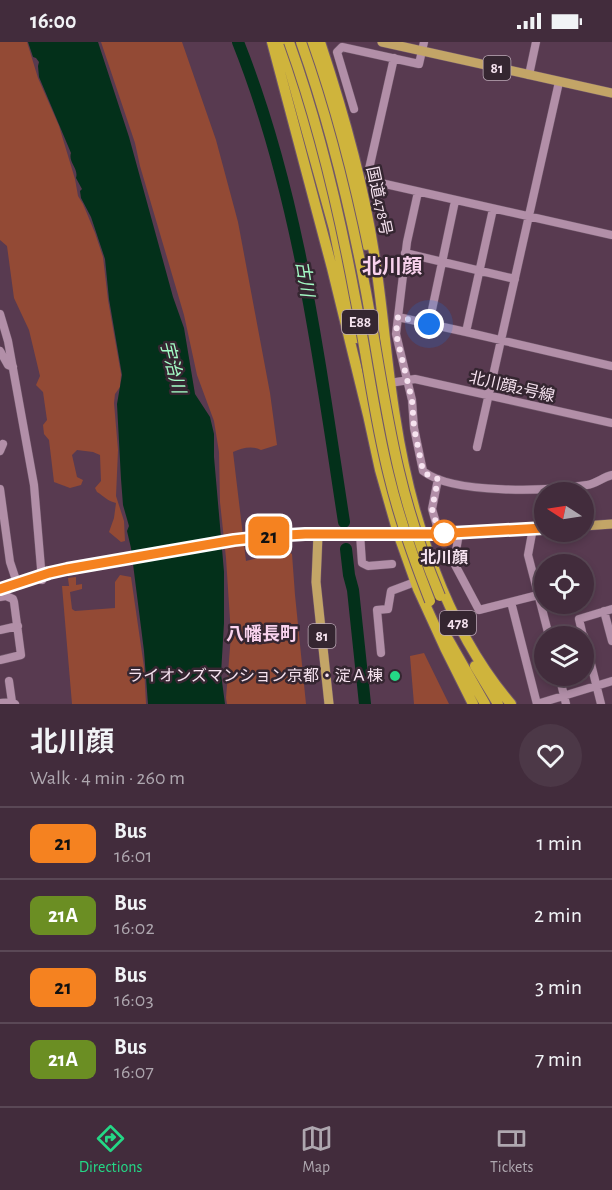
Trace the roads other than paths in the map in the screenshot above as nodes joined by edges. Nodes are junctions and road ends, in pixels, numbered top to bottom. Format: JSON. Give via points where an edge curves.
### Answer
{"nodes":[{"id":1,"x":272,"y":42,"type":"edge"},
{"id":2,"x":282,"y":42,"type":"edge"},
{"id":3,"x":289,"y":42,"type":"edge"},
{"id":4,"x":301,"y":42,"type":"edge"},
{"id":5,"x":312,"y":42,"type":"edge"},
{"id":6,"x":320,"y":42,"type":"edge"},
{"id":7,"x":382,"y":42,"type":"edge"},
{"id":8,"x":536,"y":42,"type":"edge"},
{"id":9,"x":423,"y":46,"type":"edge"},
{"id":10,"x":394,"y":58,"type":"junction"},
{"id":11,"x":529,"y":75,"type":"junction"},
{"id":12,"x":559,"y":82,"type":"junction"},
{"id":13,"x":612,"y":93,"type":"edge"},
{"id":14,"x":354,"y":109,"type":"dead end"},
{"id":15,"x":362,"y":187,"type":"junction"},
{"id":16,"x":408,"y":190,"type":"junction"},
{"id":17,"x":418,"y":192,"type":"junction"},
{"id":18,"x":455,"y":201,"type":"junction"},
{"id":19,"x":493,"y":209,"type":"junction"},
{"id":20,"x":529,"y":217,"type":"junction"},
{"id":21,"x":612,"y":235,"type":"edge"},
{"id":22,"x":405,"y":253,"type":"junction"},
{"id":23,"x":442,"y":262,"type":"junction"},
{"id":24,"x":479,"y":271,"type":"junction"},
{"id":25,"x":515,"y":279,"type":"junction"},
{"id":26,"x":0,"y":314,"type":"edge"},
{"id":27,"x":398,"y":317,"type":"junction"},
{"id":28,"x":429,"y":324,"type":"junction"},
{"id":29,"x":2,"y":328,"type":"edge"},
{"id":30,"x":466,"y":332,"type":"junction"},
{"id":31,"x":384,"y":338,"type":"junction"},
{"id":32,"x":501,"y":340,"type":"junction"},
{"id":33,"x":0,"y":351,"type":"edge"},
{"id":34,"x":612,"y":366,"type":"edge"},
{"id":35,"x":13,"y":367,"type":"junction"},
{"id":36,"x":407,"y":381,"type":"junction"},
{"id":37,"x":390,"y":383,"type":"junction"},
{"id":38,"x":489,"y":396,"type":"junction"},
{"id":39,"x":369,"y":415,"type":"junction"},
{"id":40,"x":612,"y":423,"type":"edge"},
{"id":41,"x":477,"y":447,"type":"dead end"},
{"id":42,"x":612,"y":475,"type":"edge"},
{"id":43,"x":438,"y":479,"type":"junction"},
{"id":44,"x":0,"y":489,"type":"edge"},
{"id":45,"x":612,"y":524,"type":"edge"},
{"id":46,"x":594,"y":525,"type":"edge"},
{"id":47,"x":533,"y":528,"type":"joint"},
{"id":48,"x":459,"y":532,"type":"junction"},
{"id":49,"x":398,"y":533,"type":"junction"},
{"id":50,"x":423,"y":533,"type":"junction"},
{"id":51,"x":439,"y":533,"type":"junction"},
{"id":52,"x":360,"y":534,"type":"junction"},
{"id":53,"x":318,"y":535,"type":"junction"},
{"id":54,"x":4,"y":548,"type":"edge"},
{"id":55,"x":392,"y":564,"type":"dead end"},
{"id":56,"x":44,"y":577,"type":"junction"},
{"id":57,"x":534,"y":579,"type":"edge"},
{"id":58,"x":416,"y":582,"type":"junction"},
{"id":59,"x":18,"y":583,"type":"junction"},
{"id":60,"x":0,"y":589,"type":"edge"},
{"id":61,"x":534,"y":596,"type":"edge"},
{"id":62,"x":0,"y":597,"type":"edge"},
{"id":63,"x":435,"y":598,"type":"junction"},
{"id":64,"x":511,"y":602,"type":"junction"},
{"id":65,"x":608,"y":610,"type":"edge"},
{"id":66,"x":18,"y":626,"type":"junction"},
{"id":67,"x":581,"y":626,"type":"edge"},
{"id":68,"x":0,"y":630,"type":"edge"},
{"id":69,"x":612,"y":641,"type":"edge"},
{"id":70,"x":381,"y":654,"type":"dead end"},
{"id":71,"x":475,"y":656,"type":"junction"},
{"id":72,"x":0,"y":660,"type":"edge"},
{"id":73,"x":594,"y":678,"type":"edge"},
{"id":74,"x":9,"y":681,"type":"dead end"},
{"id":75,"x":612,"y":681,"type":"edge"},
{"id":76,"x":596,"y":686,"type":"junction"},
{"id":77,"x":565,"y":700,"type":"edge"},
{"id":78,"x":0,"y":703,"type":"edge"},
{"id":79,"x":13,"y":703,"type":"edge"},
{"id":80,"x":329,"y":704,"type":"edge"},
{"id":81,"x":475,"y":704,"type":"edge"},
{"id":82,"x":485,"y":704,"type":"edge"},
{"id":83,"x":498,"y":704,"type":"edge"},
{"id":84,"x":505,"y":704,"type":"edge"},
{"id":85,"x":511,"y":704,"type":"edge"},
{"id":86,"x":601,"y":704,"type":"edge"}],
"edges":[{"from":1,"to":39,"type":"highway","number":"478"},
{"from":2,"to":39,"type":"highway","via":[[333,229]]},
{"from":3,"to":63,"type":"highway","number":"E88","bridge":true,"via":[[334,193],[388,475],[408,542]]},
{"from":4,"to":63,"type":"highway","number":"E88","bridge":true,"via":[[347,200],[399,471]]},
{"from":5,"to":31,"type":"highway","via":[[346,158]]},
{"from":6,"to":15,"type":"highway","name":"国道478号","number":"478"},
{"from":7,"to":9,"type":"main road","number":"81"},
{"from":8,"to":11,"type":"street"},
{"from":9,"to":10,"type":"street","via":[[419,64]]},
{"from":9,"to":11,"type":"main road","number":"81"},
{"from":10,"to":14,"type":"street","via":[[342,47],[337,52]]},
{"from":10,"to":16,"type":"street","via":[[369,177]]},
{"from":11,"to":12,"type":"main road","number":"81"},
{"from":12,"to":13,"type":"main road","number":"81"},
{"from":12,"to":20,"type":"street"},
{"from":15,"to":16,"type":"street"},
{"from":15,"to":31,"type":"highway","name":"国道478号","number":"478"},
{"from":16,"to":17,"type":"street"},
{"from":17,"to":18,"type":"street"},
{"from":17,"to":22,"type":"street"},
{"from":18,"to":19,"type":"street"},
{"from":18,"to":23,"type":"street"},
{"from":19,"to":20,"type":"street"},
{"from":19,"to":24,"type":"street"},
{"from":20,"to":21,"type":"street"},
{"from":20,"to":25,"type":"street"},
{"from":22,"to":23,"type":"street"},
{"from":22,"to":27,"type":"street"},
{"from":23,"to":24,"type":"street"},
{"from":23,"to":28,"type":"street"},
{"from":24,"to":25,"type":"street"},
{"from":24,"to":30,"type":"street"},
{"from":25,"to":32,"type":"street"},
{"from":26,"to":29,"type":"street"},
{"from":27,"to":28,"type":"street"},
{"from":27,"to":36,"type":"street","via":[[396,334]]},
{"from":28,"to":30,"type":"street"},
{"from":29,"to":35,"type":"street"},
{"from":30,"to":32,"type":"street"},
{"from":31,"to":37,"type":"highway","name":"国道478号","number":"478"},
{"from":32,"to":34,"type":"street"},
{"from":32,"to":38,"type":"street"},
{"from":33,"to":35,"type":"street"},
{"from":35,"to":56,"type":"street","via":[[34,485]]},
{"from":36,"to":37,"type":"street","name":"北川顔2号線"},
{"from":36,"to":38,"type":"street","name":"北川顔2号線","via":[[415,379]]},
{"from":36,"to":43,"type":"street","via":[[423,471]]},
{"from":37,"to":50,"type":"highway","name":"国道478号","number":"478","via":[[401,453]]},
{"from":38,"to":40,"type":"street","name":"北川顔2号線"},
{"from":38,"to":41,"type":"street"},
{"from":39,"to":49,"type":"highway","number":"478"},
{"from":42,"to":43,"type":"street","via":[[590,485],[518,490],[468,487]]},
{"from":43,"to":51,"type":"street","via":[[432,509]]},
{"from":44,"to":54,"type":"street"},
{"from":45,"to":46,"type":"main road"},
{"from":47,"to":48,"type":"main road"},
{"from":47,"to":57,"type":"street","via":[[528,555]]},
{"from":48,"to":51,"type":"main road"},
{"from":48,"to":64,"type":"street","via":[[454,563],[479,610]]},
{"from":49,"to":50,"type":"main road"},
{"from":49,"to":52,"type":"main road"},
{"from":49,"to":58,"type":"highway","number":"478"},
{"from":50,"to":51,"type":"main road"},
{"from":50,"to":71,"type":"highway","name":"国道478号","number":"478","via":[[446,596]]},
{"from":52,"to":53,"type":"main road"},
{"from":52,"to":55,"type":"street","via":[[362,562],[368,566]]},
{"from":53,"to":56,"type":"main road","via":[[234,540],[67,569]]},
{"from":53,"to":80,"type":"main road","number":"81","via":[[316,582]]},
{"from":54,"to":59,"type":"street"},
{"from":56,"to":59,"type":"main road"},
{"from":58,"to":70,"type":"street","via":[[391,591],[388,609],[376,610]]},
{"from":58,"to":81,"type":"highway","number":"478"},
{"from":59,"to":60,"type":"main road"},
{"from":61,"to":64,"type":"street"},
{"from":62,"to":66,"type":"street","via":[[13,599]]},
{"from":63,"to":82,"type":"highway","number":"E88","via":[[457,656]]},
{"from":63,"to":83,"type":"highway","number":"E88"},
{"from":64,"to":77,"type":"street","via":[[537,704]]},
{"from":65,"to":67,"type":"street","via":[[579,619]]},
{"from":65,"to":69,"type":"street"},
{"from":66,"to":68,"type":"street"},
{"from":66,"to":72,"type":"street","via":[[21,656]]},
{"from":71,"to":84,"type":"highway"},
{"from":71,"to":85,"type":"highway","name":"国道478号","number":"478"},
{"from":73,"to":76,"type":"street"},
{"from":74,"to":79,"type":"street"},
{"from":75,"to":76,"type":"street"},
{"from":76,"to":77,"type":"street"},
{"from":76,"to":86,"type":"street"},
{"from":78,"to":79,"type":"street"}]}
